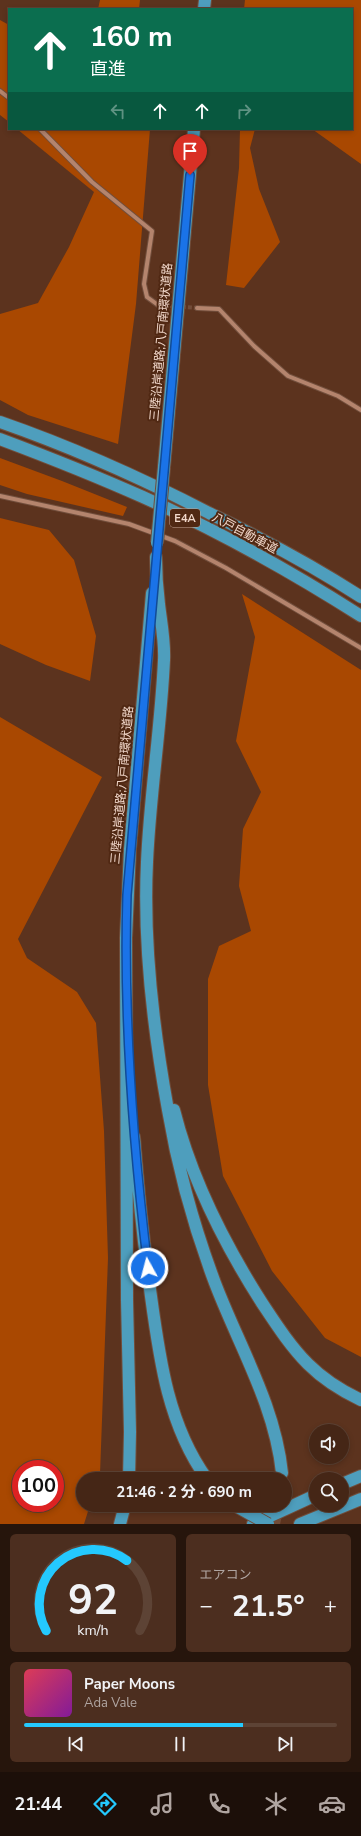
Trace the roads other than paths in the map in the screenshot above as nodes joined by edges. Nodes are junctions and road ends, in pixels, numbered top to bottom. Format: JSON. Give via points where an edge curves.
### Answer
{"nodes":[{"id":1,"x":0,"y":91,"type":"edge"},
{"id":2,"x":8,"y":97,"type":"edge"},
{"id":3,"x":41,"y":130,"type":"edge"},
{"id":4,"x":194,"y":130,"type":"edge"},
{"id":5,"x":158,"y":305,"type":"tunnel mouth"},
{"id":6,"x":197,"y":308,"type":"tunnel mouth"},
{"id":7,"x":361,"y":410,"type":"edge"},
{"id":8,"x":0,"y":422,"type":"edge"},
{"id":9,"x":0,"y":439,"type":"edge"},
{"id":10,"x":0,"y":496,"type":"edge"},
{"id":11,"x":156,"y":556,"type":"junction"},
{"id":12,"x":361,"y":597,"type":"edge"},
{"id":13,"x":361,"y":616,"type":"edge"},
{"id":14,"x":361,"y":648,"type":"edge"},
{"id":15,"x":127,"y":1016,"type":"junction"},
{"id":16,"x":156,"y":1029,"type":"junction"},
{"id":17,"x":361,"y":1400,"type":"edge"},
{"id":18,"x":129,"y":1472,"type":"edge"},
{"id":19,"x":203,"y":1472,"type":"edge"},
{"id":20,"x":282,"y":1472,"type":"edge"},
{"id":21,"x":361,"y":1476,"type":"edge"},
{"id":22,"x":349,"y":1481,"type":"edge"},
{"id":23,"x":309,"y":1498,"type":"edge"},
{"id":24,"x":361,"y":1498,"type":"edge"},
{"id":25,"x":123,"y":1512,"type":"edge"},
{"id":26,"x":247,"y":1512,"type":"edge"},
{"id":27,"x":120,"y":1524,"type":"edge"},
{"id":28,"x":253,"y":1524,"type":"edge"},
{"id":29,"x":268,"y":1524,"type":"edge"},
{"id":30,"x":300,"y":1524,"type":"edge"}],
"edges":[{"from":1,"to":2,"type":"street"},
{"from":3,"to":5,"type":"street","via":[[92,182],[152,231],[144,284],[147,297]]},
{"from":4,"to":11,"type":"highway","name":"三陸沿岸道路;八戸南環状道路","bridge":true},
{"from":6,"to":7,"type":"street","via":[[219,309],[254,346],[288,376],[338,396]]},
{"from":8,"to":12,"type":"highway","name":"八戸自動車道","number":"E4A","via":[[99,460],[152,484],[264,540]]},
{"from":9,"to":13,"type":"highway","name":"八戸自動車道","number":"E4A","via":[[144,497],[258,555]]},
{"from":10,"to":14,"type":"street","via":[[129,524],[175,541],[226,568]]},
{"from":11,"to":15,"type":"highway","name":"三陸沿岸道路;八戸南環状道路","via":[[127,895]]},
{"from":11,"to":16,"type":"highway","name":"三陸沿岸道路;八戸南環状道路","via":[[164,658],[146,900],[146,940]]},
{"from":15,"to":18,"type":"highway"},
{"from":15,"to":19,"type":"highway","via":[[135,1157],[157,1333],[169,1397],[177,1424],[187,1447]]},
{"from":16,"to":17,"type":"highway","via":[[175,1113],[188,1153],[202,1191],[234,1258],[272,1319],[308,1364],[345,1392]]},
{"from":16,"to":20,"type":"highway","via":[[168,1112],[188,1200],[215,1282],[269,1410]]},
{"from":21,"to":22,"type":"highway"},
{"from":23,"to":28,"type":"highway"},
{"from":24,"to":30,"type":"highway"},
{"from":25,"to":27,"type":"highway"},
{"from":26,"to":29,"type":"highway","bridge":true}]}
